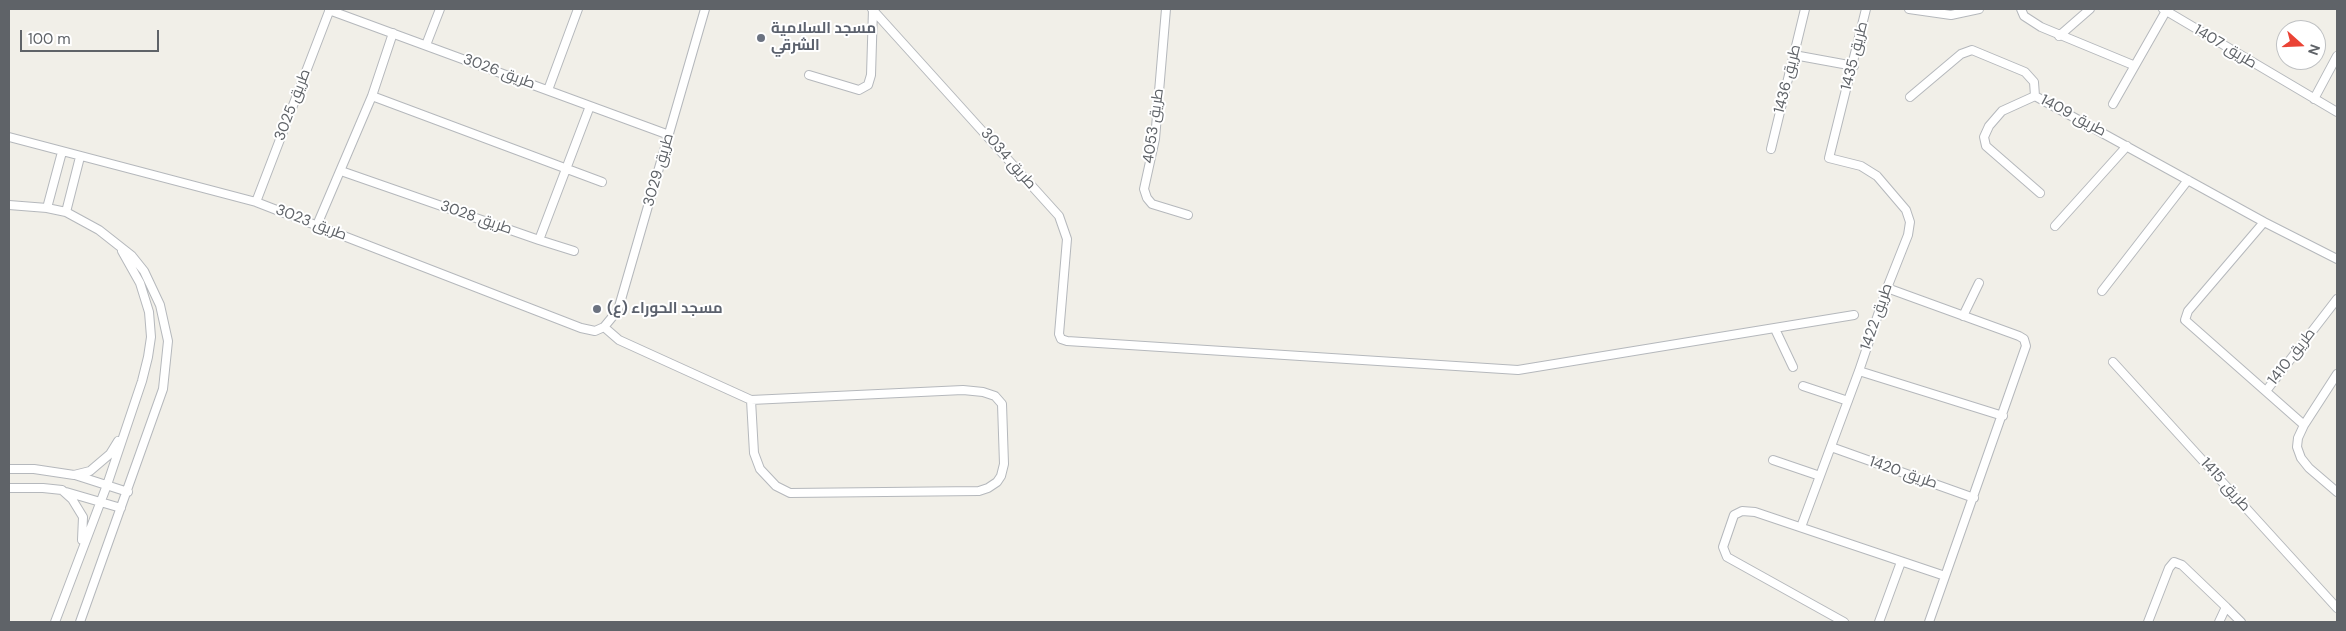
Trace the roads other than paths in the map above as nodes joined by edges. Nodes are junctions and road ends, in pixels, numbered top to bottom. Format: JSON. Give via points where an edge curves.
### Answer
{"nodes":[{"id":1,"x":330,"y":9,"type":"edge"},
{"id":2,"x":440,"y":9,"type":"edge"},
{"id":3,"x":578,"y":9,"type":"edge"},
{"id":4,"x":705,"y":9,"type":"edge"},
{"id":5,"x":872,"y":9,"type":"edge"},
{"id":6,"x":1166,"y":9,"type":"edge"},
{"id":7,"x":1805,"y":9,"type":"edge"},
{"id":8,"x":1909,"y":9,"type":"edge"},
{"id":9,"x":1979,"y":9,"type":"edge"},
{"id":10,"x":2020,"y":9,"type":"edge"},
{"id":11,"x":2090,"y":9,"type":"edge"},
{"id":12,"x":1868,"y":10,"type":"edge"},
{"id":13,"x":2164,"y":10,"type":"edge"},
{"id":14,"x":394,"y":33,"type":"junction"},
{"id":15,"x":2059,"y":36,"type":"junction"},
{"id":16,"x":426,"y":45,"type":"junction"},
{"id":17,"x":1794,"y":54,"type":"junction"},
{"id":18,"x":2337,"y":56,"type":"edge"},
{"id":19,"x":2133,"y":65,"type":"junction"},
{"id":20,"x":1854,"y":66,"type":"junction"},
{"id":21,"x":809,"y":75,"type":"dead end"},
{"id":22,"x":548,"y":90,"type":"junction"},
{"id":23,"x":372,"y":96,"type":"junction"},
{"id":24,"x":1910,"y":96,"type":"dead end"},
{"id":25,"x":2035,"y":96,"type":"junction"},
{"id":26,"x":2314,"y":99,"type":"junction"},
{"id":27,"x":2113,"y":104,"type":"dead end"},
{"id":28,"x":590,"y":106,"type":"junction"},
{"id":29,"x":2337,"y":112,"type":"edge"},
{"id":30,"x":668,"y":135,"type":"junction"},
{"id":31,"x":9,"y":137,"type":"edge"},
{"id":32,"x":2127,"y":146,"type":"junction"},
{"id":33,"x":1771,"y":149,"type":"dead end"},
{"id":34,"x":62,"y":152,"type":"junction"},
{"id":35,"x":80,"y":157,"type":"junction"},
{"id":36,"x":565,"y":169,"type":"junction"},
{"id":37,"x":342,"y":171,"type":"junction"},
{"id":38,"x":2188,"y":180,"type":"junction"},
{"id":39,"x":602,"y":182,"type":"dead end"},
{"id":40,"x":2040,"y":193,"type":"dead end"},
{"id":41,"x":256,"y":202,"type":"junction"},
{"id":42,"x":9,"y":205,"type":"edge"},
{"id":43,"x":47,"y":208,"type":"junction"},
{"id":44,"x":66,"y":212,"type":"junction"},
{"id":45,"x":1188,"y":215,"type":"dead end"},
{"id":46,"x":2264,"y":222,"type":"junction"},
{"id":47,"x":317,"y":225,"type":"junction"},
{"id":48,"x":2055,"y":226,"type":"dead end"},
{"id":49,"x":1908,"y":234,"type":"joint"},
{"id":50,"x":539,"y":240,"type":"junction"},
{"id":51,"x":119,"y":247,"type":"junction"},
{"id":52,"x":574,"y":251,"type":"dead end"},
{"id":53,"x":2337,"y":259,"type":"edge"},
{"id":54,"x":1978,"y":283,"type":"dead end"},
{"id":55,"x":1887,"y":288,"type":"junction"},
{"id":56,"x":2102,"y":291,"type":"dead end"},
{"id":57,"x":2337,"y":299,"type":"edge"},
{"id":58,"x":1854,"y":315,"type":"dead end"},
{"id":59,"x":1963,"y":316,"type":"junction"},
{"id":60,"x":604,"y":327,"type":"junction"},
{"id":61,"x":1775,"y":329,"type":"junction"},
{"id":62,"x":2113,"y":362,"type":"dead end"},
{"id":63,"x":1794,"y":367,"type":"dead end"},
{"id":64,"x":1859,"y":371,"type":"junction"},
{"id":65,"x":2337,"y":374,"type":"edge"},
{"id":66,"x":1803,"y":386,"type":"dead end"},
{"id":67,"x":2266,"y":391,"type":"junction"},
{"id":68,"x":751,"y":400,"type":"junction"},
{"id":69,"x":1848,"y":401,"type":"junction"},
{"id":70,"x":2003,"y":416,"type":"junction"},
{"id":71,"x":2304,"y":425,"type":"junction"},
{"id":72,"x":126,"y":429,"type":"junction"},
{"id":73,"x":1831,"y":447,"type":"junction"},
{"id":74,"x":1773,"y":460,"type":"dead end"},
{"id":75,"x":9,"y":469,"type":"edge"},
{"id":76,"x":74,"y":475,"type":"junction"},
{"id":77,"x":1820,"y":476,"type":"junction"},
{"id":78,"x":107,"y":485,"type":"junction"},
{"id":79,"x":9,"y":488,"type":"edge"},
{"id":80,"x":62,"y":490,"type":"junction"},
{"id":81,"x":128,"y":492,"type":"junction"},
{"id":82,"x":2337,"y":492,"type":"edge"},
{"id":83,"x":1974,"y":498,"type":"junction"},
{"id":84,"x":100,"y":502,"type":"junction"},
{"id":85,"x":121,"y":508,"type":"junction"},
{"id":86,"x":1802,"y":527,"type":"junction"},
{"id":87,"x":81,"y":549,"type":"junction"},
{"id":88,"x":1901,"y":562,"type":"junction"},
{"id":89,"x":1946,"y":576,"type":"junction"},
{"id":90,"x":2226,"y":607,"type":"junction"},
{"id":91,"x":2337,"y":608,"type":"edge"},
{"id":92,"x":55,"y":622,"type":"edge"},
{"id":93,"x":80,"y":622,"type":"edge"},
{"id":94,"x":1844,"y":622,"type":"edge"},
{"id":95,"x":1879,"y":622,"type":"edge"},
{"id":96,"x":1929,"y":622,"type":"edge"},
{"id":97,"x":2148,"y":622,"type":"edge"},
{"id":98,"x":2219,"y":622,"type":"edge"},
{"id":99,"x":2241,"y":622,"type":"edge"}],
"edges":[{"from":1,"to":14,"type":"street","name":"طريق 3026"},
{"from":1,"to":41,"type":"street","name":"طريق 3025"},
{"from":2,"to":16,"type":"street"},
{"from":3,"to":22,"type":"street"},
{"from":4,"to":30,"type":"street","name":"طريق 3029"},
{"from":5,"to":21,"type":"street","via":[[868,85],[859,90]]},
{"from":5,"to":61,"type":"street","name":"طريق 3034","via":[[1059,216],[1067,239],[1059,334],[1066,341],[1518,370]]},
{"from":6,"to":45,"type":"street","name":"طريق 4053","via":[[1155,139],[1144,189],[1152,204]]},
{"from":7,"to":17,"type":"street","name":"طريق 1436"},
{"from":8,"to":9,"type":"street","via":[[1951,15]]},
{"from":10,"to":15,"type":"street","via":[[2032,22]]},
{"from":11,"to":15,"type":"street"},
{"from":12,"to":20,"type":"street","name":"طريق 1435"},
{"from":13,"to":19,"type":"street","name":"طريق 1407"},
{"from":13,"to":26,"type":"street","name":"طريق 1407"},
{"from":14,"to":16,"type":"street","name":"طريق 3026"},
{"from":14,"to":23,"type":"street"},
{"from":15,"to":19,"type":"street"},
{"from":16,"to":22,"type":"street","name":"طريق 3026"},
{"from":17,"to":20,"type":"street"},
{"from":17,"to":33,"type":"street","name":"طريق 1436"},
{"from":18,"to":26,"type":"street"},
{"from":19,"to":27,"type":"street","name":"طريق 1407"},
{"from":20,"to":49,"type":"street","name":"طريق 1435","via":[[1829,158],[1861,166],[1877,176],[1906,210],[1910,222]]},
{"from":22,"to":28,"type":"street","name":"طريق 3026"},
{"from":23,"to":36,"type":"street"},
{"from":23,"to":37,"type":"street"},
{"from":24,"to":25,"type":"street","via":[[1961,54],[1972,50],[2024,72],[2034,82]]},
{"from":25,"to":32,"type":"street","name":"طريق 1409"},
{"from":25,"to":40,"type":"street","name":"طريق 1409","via":[[2002,111],[1984,137],[1986,146]]},
{"from":26,"to":29,"type":"street","name":"طريق 1407"},
{"from":28,"to":30,"type":"street","name":"طريق 3026"},
{"from":28,"to":36,"type":"street"},
{"from":30,"to":60,"type":"street","name":"طريق 3029","via":[[618,310]]},
{"from":31,"to":34,"type":"street","name":"طريق 3023"},
{"from":32,"to":38,"type":"street","name":"طريق 1409"},
{"from":32,"to":48,"type":"street"},
{"from":34,"to":35,"type":"street","name":"طريق 3023"},
{"from":34,"to":43,"type":"street"},
{"from":35,"to":41,"type":"street","name":"طريق 3023"},
{"from":35,"to":44,"type":"street"},
{"from":36,"to":39,"type":"street"},
{"from":36,"to":50,"type":"street"},
{"from":37,"to":47,"type":"street"},
{"from":37,"to":50,"type":"street","name":"طريق 3028"},
{"from":38,"to":46,"type":"street","name":"طريق 1409"},
{"from":38,"to":56,"type":"street"},
{"from":41,"to":47,"type":"street","name":"طريق 3023"},
{"from":42,"to":43,"type":"street"},
{"from":43,"to":44,"type":"street"},
{"from":44,"to":51,"type":"street","via":[[98,230]]},
{"from":46,"to":53,"type":"street","name":"طريق 1409"},
{"from":46,"to":67,"type":"street","via":[[2185,316],[2189,325]]},
{"from":47,"to":60,"type":"street","name":"طريق 3023","via":[[581,328],[596,330]]},
{"from":49,"to":55,"type":"street","name":"طريق 1422"},
{"from":50,"to":52,"type":"street","name":"طريق 3028"},
{"from":51,"to":72,"type":"street","via":[[140,283],[149,312],[151,337],[142,381]]},
{"from":51,"to":81,"type":"street","via":[[132,256],[144,271],[160,305],[168,341],[163,389]]},
{"from":54,"to":59,"type":"street"},
{"from":55,"to":59,"type":"street"},
{"from":55,"to":64,"type":"street","name":"طريق 1422"},
{"from":57,"to":67,"type":"street","name":"طريق 1410"},
{"from":58,"to":61,"type":"street"},
{"from":59,"to":70,"type":"street","via":[[2022,337],[2026,342]]},
{"from":60,"to":68,"type":"street","via":[[619,340]]},
{"from":61,"to":63,"type":"street"},
{"from":62,"to":91,"type":"street","name":"طريق 1415"},
{"from":64,"to":69,"type":"street","name":"طريق 1422"},
{"from":64,"to":70,"type":"street"},
{"from":65,"to":71,"type":"street"},
{"from":66,"to":69,"type":"street"},
{"from":67,"to":71,"type":"street"},
{"from":68,"to":68,"type":"street","via":[[754,453],[760,469],[776,486],[790,493],[979,491],[1001,476],[1004,464],[1002,404],[995,396],[982,392],[963,390]]},
{"from":69,"to":73,"type":"street","name":"طريق 1422"},
{"from":70,"to":83,"type":"street"},
{"from":71,"to":82,"type":"street","via":[[2297,447],[2301,458]]},
{"from":72,"to":76,"type":"street","via":[[101,464],[90,472]]},
{"from":72,"to":78,"type":"street"},
{"from":73,"to":77,"type":"street","name":"طريق 1422"},
{"from":73,"to":83,"type":"street","name":"طريق 1420"},
{"from":74,"to":77,"type":"street"},
{"from":75,"to":76,"type":"street"},
{"from":76,"to":78,"type":"street"},
{"from":77,"to":86,"type":"street","name":"طريق 1422"},
{"from":78,"to":81,"type":"street"},
{"from":78,"to":84,"type":"street"},
{"from":79,"to":80,"type":"street"},
{"from":80,"to":84,"type":"street"},
{"from":80,"to":87,"type":"street","via":[[83,517]]},
{"from":81,"to":85,"type":"street"},
{"from":83,"to":89,"type":"street"},
{"from":84,"to":85,"type":"street"},
{"from":84,"to":87,"type":"street"},
{"from":85,"to":93,"type":"street"},
{"from":86,"to":88,"type":"street"},
{"from":86,"to":94,"type":"street","via":[[1747,510],[1738,512],[1732,519],[1724,547],[1727,557]]},
{"from":87,"to":92,"type":"street"},
{"from":88,"to":89,"type":"street"},
{"from":88,"to":95,"type":"street"},
{"from":89,"to":96,"type":"street"},
{"from":90,"to":97,"type":"street","via":[[2182,565],[2174,562]]},
{"from":90,"to":98,"type":"street"},
{"from":90,"to":99,"type":"street"}]}
